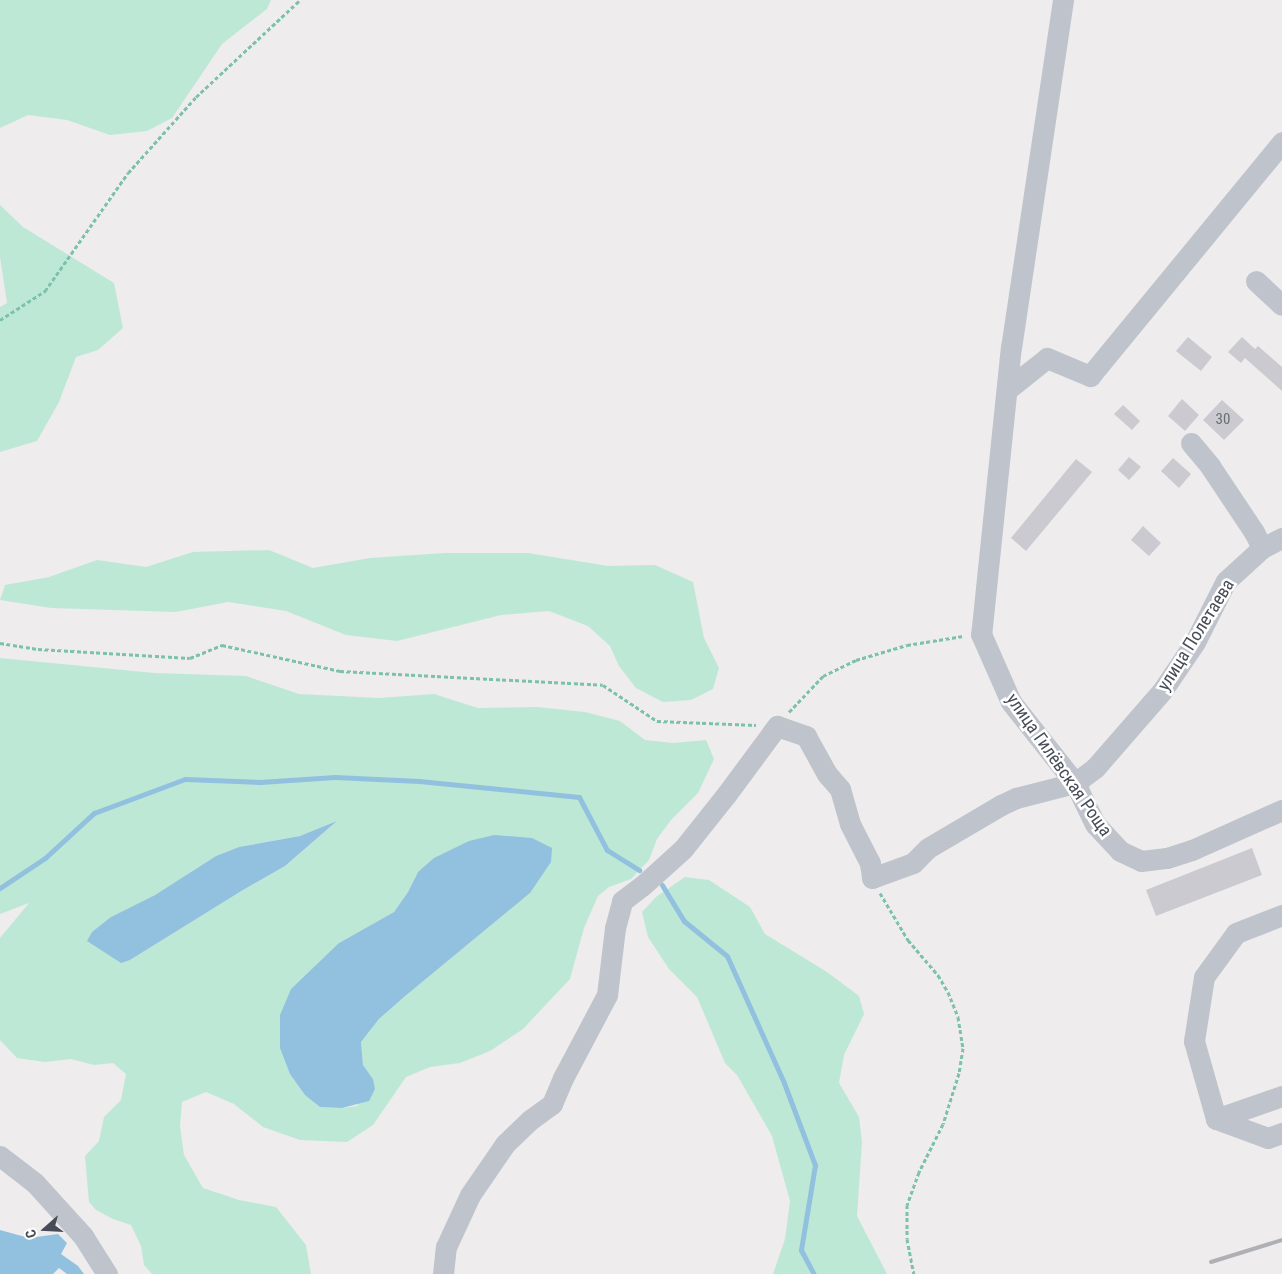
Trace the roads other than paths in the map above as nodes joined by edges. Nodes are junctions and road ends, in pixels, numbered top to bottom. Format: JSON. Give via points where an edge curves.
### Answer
{"nodes":[{"id":1,"x":1063,"y":0,"type":"edge"},
{"id":2,"x":1282,"y":142,"type":"edge"},
{"id":3,"x":1256,"y":281,"type":"dead end"},
{"id":4,"x":1282,"y":305,"type":"edge"},
{"id":5,"x":1008,"y":389,"type":"junction"},
{"id":6,"x":1191,"y":443,"type":"dead end"},
{"id":7,"x":1282,"y":538,"type":"edge"},
{"id":8,"x":1262,"y":548,"type":"junction"},
{"id":9,"x":1075,"y":783,"type":"junction"},
{"id":10,"x":1282,"y":810,"type":"edge"},
{"id":11,"x":1282,"y":915,"type":"edge"},
{"id":12,"x":1282,"y":1096,"type":"edge"},
{"id":13,"x":1216,"y":1119,"type":"junction"},
{"id":14,"x":1282,"y":1133,"type":"edge"},
{"id":15,"x":0,"y":1156,"type":"edge"},
{"id":16,"x":107,"y":1274,"type":"edge"},
{"id":17,"x":443,"y":1274,"type":"edge"}],
"edges":[{"from":1,"to":5,"type":"street","via":[[1011,346]]},
{"from":2,"to":5,"type":"street","via":[[1090,376],[1047,358]]},
{"from":3,"to":4,"type":"street"},
{"from":5,"to":9,"type":"street","name":"улица Гилёвская Роща","via":[[981,634],[1011,702]]},
{"from":6,"to":8,"type":"street","via":[[1215,474]]},
{"from":7,"to":8,"type":"street","name":"улица Полетаева"},
{"from":8,"to":9,"type":"street","name":"улица Полетаева","via":[[1226,582],[1195,642],[1162,691],[1095,768]]},
{"from":9,"to":10,"type":"street","name":"улица Гилёвская Роща","via":[[1095,824],[1120,851],[1141,861],[1167,858],[1192,850]]},
{"from":9,"to":17,"type":"street","via":[[1008,801],[928,848],[913,863],[872,878],[870,864],[850,824],[840,789],[806,736],[777,726],[683,849],[622,901],[615,928],[607,996],[552,1104],[505,1144],[470,1195],[446,1247]]},
{"from":11,"to":13,"type":"street","via":[[1236,932],[1204,977],[1194,1041]]},
{"from":12,"to":13,"type":"street"},
{"from":13,"to":14,"type":"street","via":[[1268,1138]]},
{"from":15,"to":16,"type":"street","via":[[35,1182],[83,1236]]}]}
